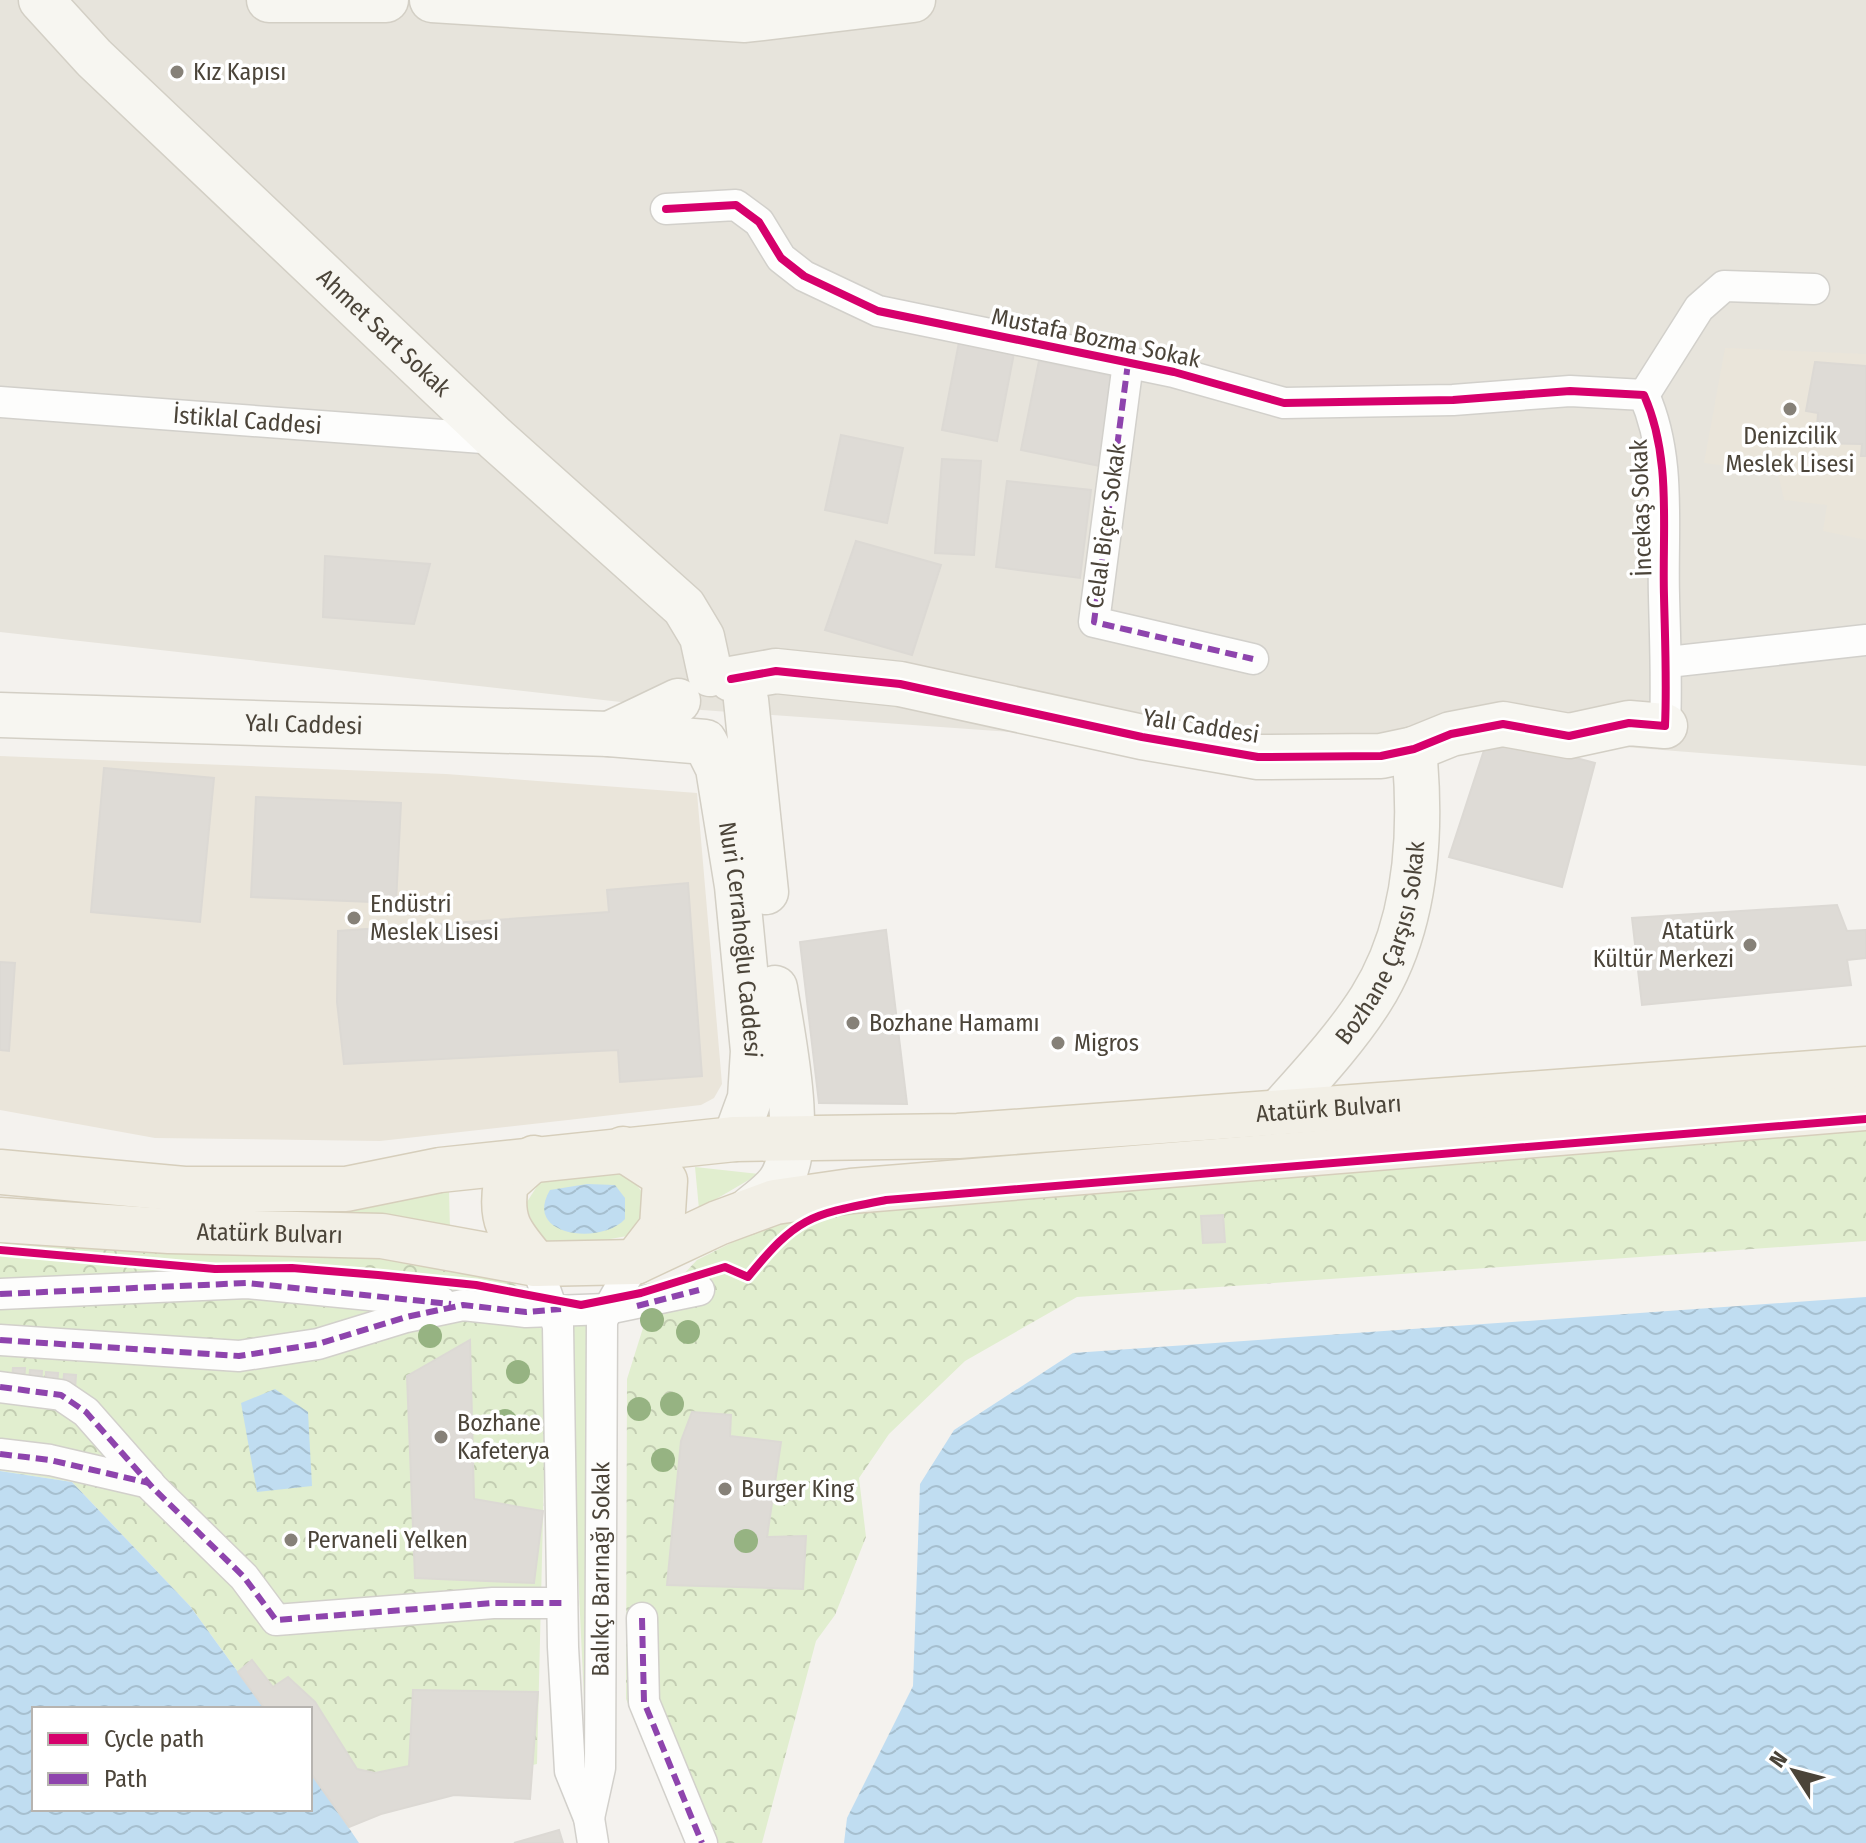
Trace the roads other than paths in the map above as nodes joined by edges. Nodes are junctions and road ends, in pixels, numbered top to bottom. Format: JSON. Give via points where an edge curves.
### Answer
{"nodes":[{"id":1,"x":41,"y":0,"type":"edge"},
{"id":2,"x":269,"y":0,"type":"edge"},
{"id":3,"x":386,"y":0,"type":"edge"},
{"id":4,"x":432,"y":0,"type":"edge"},
{"id":5,"x":913,"y":0,"type":"edge"},
{"id":6,"x":533,"y":3,"type":"edge"},
{"id":7,"x":666,"y":209,"type":"dead end"},
{"id":8,"x":1814,"y":289,"type":"dead end"},
{"id":9,"x":1128,"y":363,"type":"junction"},
{"id":10,"x":1644,"y":395,"type":"junction"},
{"id":11,"x":0,"y":402,"type":"edge"},
{"id":12,"x":496,"y":439,"type":"junction"},
{"id":13,"x":1866,"y":640,"type":"edge"},
{"id":14,"x":1253,"y":659,"type":"dead end"},
{"id":15,"x":1668,"y":662,"type":"junction"},
{"id":16,"x":716,"y":688,"type":"junction"},
{"id":17,"x":0,"y":715,"type":"edge"},
{"id":18,"x":1665,"y":726,"type":"joint"},
{"id":19,"x":609,"y":734,"type":"junction"},
{"id":20,"x":705,"y":742,"type":"junction"},
{"id":21,"x":1414,"y":749,"type":"junction"},
{"id":22,"x":1866,"y":1069,"type":"edge"},
{"id":23,"x":788,"y":1076,"type":"junction"},
{"id":24,"x":1866,"y":1108,"type":"edge"},
{"id":25,"x":1278,"y":1113,"type":"junction"},
{"id":26,"x":864,"y":1138,"type":"junction"},
{"id":27,"x":735,"y":1139,"type":"junction"},
{"id":28,"x":792,"y":1141,"type":"junction"},
{"id":29,"x":623,"y":1149,"type":"junction"},
{"id":30,"x":534,"y":1158,"type":"junction"},
{"id":31,"x":0,"y":1172,"type":"edge"},
{"id":32,"x":747,"y":1212,"type":"junction"},
{"id":33,"x":0,"y":1220,"type":"edge"},
{"id":34,"x":635,"y":1262,"type":"junction"},
{"id":35,"x":536,"y":1264,"type":"junction"},
{"id":36,"x":699,"y":1290,"type":"dead end"},
{"id":37,"x":0,"y":1294,"type":"edge"},
{"id":38,"x":463,"y":1305,"type":"junction"},
{"id":39,"x":604,"y":1314,"type":"junction"},
{"id":40,"x":556,"y":1318,"type":"junction"},
{"id":41,"x":0,"y":1340,"type":"edge"},
{"id":42,"x":0,"y":1387,"type":"edge"},
{"id":43,"x":0,"y":1454,"type":"edge"},
{"id":44,"x":149,"y":1483,"type":"junction"},
{"id":45,"x":562,"y":1603,"type":"junction"},
{"id":46,"x":642,"y":1618,"type":"dead end"},
{"id":47,"x":591,"y":1831,"type":"edge"},
{"id":48,"x":702,"y":1843,"type":"edge"}],
"edges":[{"from":1,"to":12,"type":"street","name":"Ahmet Sart Sokak","via":[[94,58]]},
{"from":2,"to":3,"type":"street"},
{"from":4,"to":6,"type":"street"},
{"from":5,"to":6,"type":"street","via":[[745,20]]},
{"from":7,"to":9,"type":"street","name":"Mustafa Bozma Sokak","via":[[736,205],[759,222],[781,258],[804,276],[878,311]]},
{"from":8,"to":10,"type":"street","via":[[1724,286],[1699,308]]},
{"from":9,"to":10,"type":"street","name":"Mustafa Bozma Sokak","via":[[1284,403],[1605,390]]},
{"from":9,"to":14,"type":"street","name":"Celal Biçer Sokak","via":[[1094,622]]},
{"from":10,"to":15,"type":"street","name":"İncekaş Sokak","via":[[1657,424],[1665,489]]},
{"from":11,"to":12,"type":"street","name":"İstiklal Caddesi"},
{"from":12,"to":16,"type":"street","name":"Ahmet Sart Sokak","via":[[684,607],[702,637]]},
{"from":13,"to":15,"type":"street"},
{"from":15,"to":18,"type":"street","name":"İncekaş Sokak"},
{"from":16,"to":19,"type":"street","name":"Yalı Caddesi"},
{"from":16,"to":20,"type":"street","name":"Nuri Cerrahoğlu Caddesi","via":[[680,722]]},
{"from":16,"to":20,"type":"street","via":[[746,716],[735,734]]},
{"from":16,"to":21,"type":"street","name":"Yalı Caddesi","via":[[776,671],[900,684],[1258,757],[1343,758]]},
{"from":16,"to":23,"type":"street","name":"Nuri Cerrahoğlu Caddesi"},
{"from":17,"to":19,"type":"street","name":"Yalı Caddesi"},
{"from":18,"to":21,"type":"street","name":"Yalı Caddesi","via":[[1629,723],[1569,736],[1503,724],[1451,734]]},
{"from":19,"to":20,"type":"street"},
{"from":20,"to":27,"type":"street","name":"Nuri Cerrahoğlu Caddesi","via":[[718,768],[737,886],[753,1051],[750,1098]]},
{"from":21,"to":25,"type":"street","name":"Bozhane Çarşısı Sokak","via":[[1420,809],[1398,945],[1371,999]]},
{"from":22,"to":25,"type":"main road","name":"Atatürk Bulvarı"},
{"from":23,"to":26,"type":"street","name":"Nuri Cerrahoğlu Caddesi","via":[[807,1110],[830,1127]]},
{"from":23,"to":28,"type":"street","name":"Nuri Cerrahoğlu Caddesi"},
{"from":24,"to":32,"type":"main road","name":"Atatürk Bulvarı","via":[[967,1180],[836,1193]]},
{"from":25,"to":26,"type":"main road","name":"Atatürk Bulvarı"},
{"from":26,"to":28,"type":"main road","name":"Atatürk Bulvarı"},
{"from":27,"to":28,"type":"main road","name":"Atatürk Bulvarı"},
{"from":27,"to":29,"type":"main road","name":"Atatürk Bulvarı"},
{"from":28,"to":32,"type":"street","name":"Atatürk Bulvarı","via":[[780,1182]]},
{"from":29,"to":30,"type":"main road","name":"Atatürk Bulvarı"},
{"from":29,"to":34,"type":"main road","via":[[665,1181],[662,1227]]},
{"from":30,"to":31,"type":"main road","name":"Atatürk Bulvarı","via":[[346,1189],[184,1189]]},
{"from":30,"to":35,"type":"main road","via":[[506,1183],[504,1216],[511,1235]]},
{"from":32,"to":34,"type":"main road","name":"Atatürk Bulvarı"},
{"from":33,"to":35,"type":"main road","name":"Atatürk Bulvarı","via":[[382,1236]]},
{"from":34,"to":35,"type":"main road","name":"Atatürk Bulvarı"},
{"from":34,"to":39,"type":"street"},
{"from":35,"to":40,"type":"street","name":"Balıkçı Barınağı Sokak"},
{"from":36,"to":39,"type":"street"},
{"from":37,"to":38,"type":"street","via":[[247,1283]]},
{"from":38,"to":40,"type":"street"},
{"from":38,"to":41,"type":"street","via":[[318,1344],[239,1356]]},
{"from":39,"to":40,"type":"street"},
{"from":39,"to":47,"type":"street","name":"Balıkçı Barınağı Sokak","via":[[600,1768]]},
{"from":40,"to":45,"type":"street","name":"Balıkçı Barınağı Sokak"},
{"from":42,"to":44,"type":"street","via":[[61,1395],[86,1412]]},
{"from":43,"to":44,"type":"street"},
{"from":44,"to":45,"type":"street","via":[[244,1577],[276,1620],[493,1603]]},
{"from":45,"to":47,"type":"street","name":"Balıkçı Barınağı Sokak","via":[[570,1771]]},
{"from":46,"to":48,"type":"street","via":[[644,1702]]}]}
